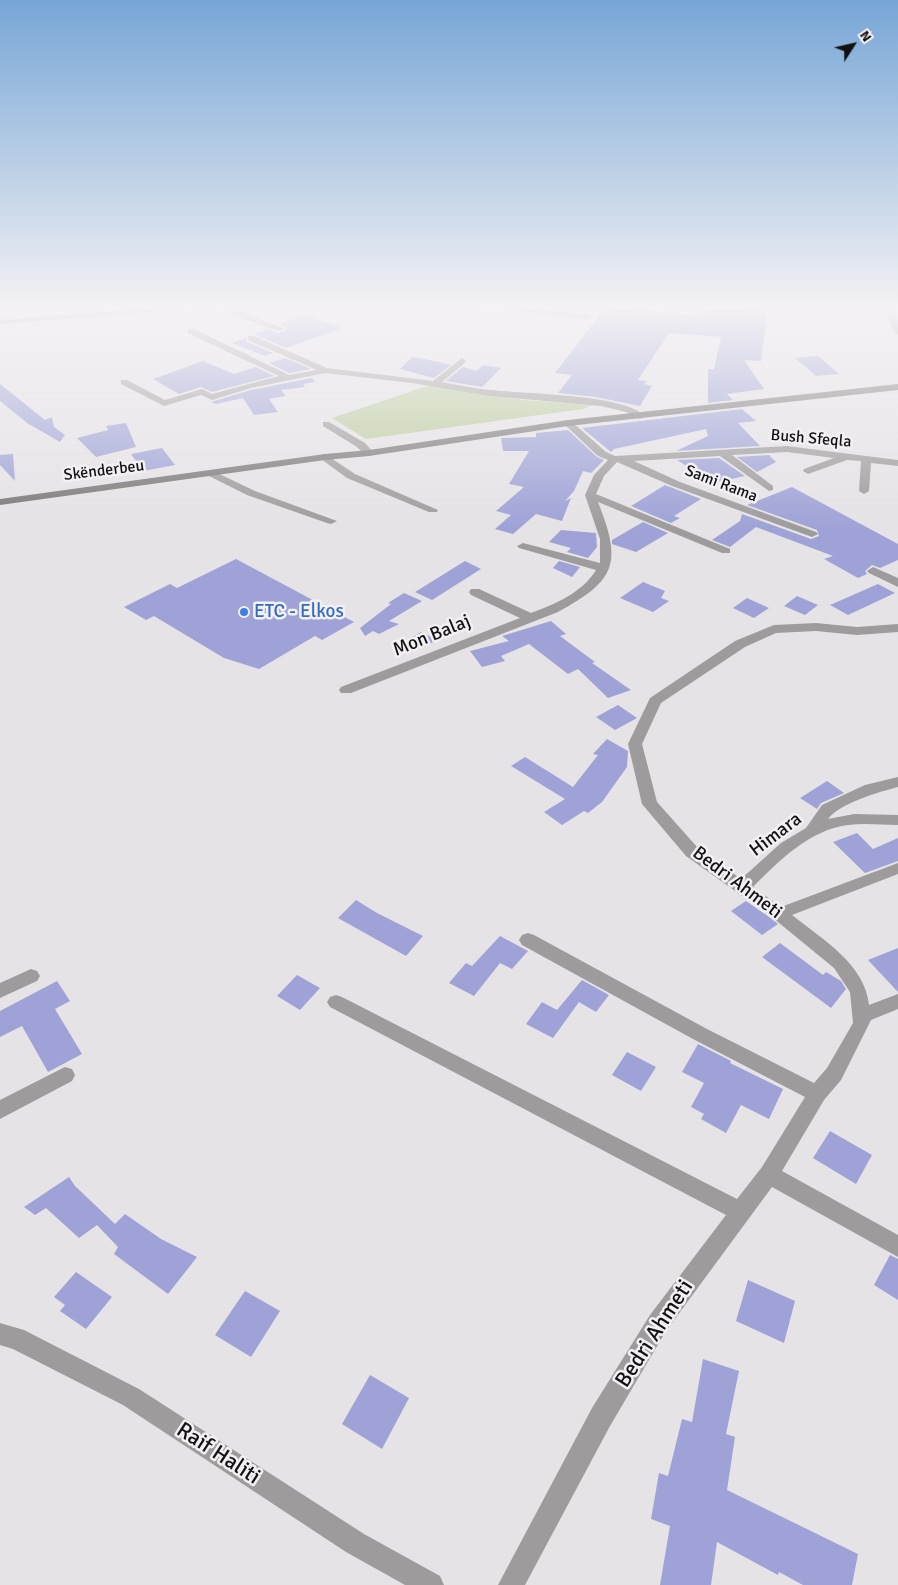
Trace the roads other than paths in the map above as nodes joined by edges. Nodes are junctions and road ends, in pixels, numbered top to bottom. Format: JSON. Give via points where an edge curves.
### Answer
{"nodes":[{"id":1,"x":275,"y":381,"type":"edge"},
{"id":2,"x":411,"y":381,"type":"edge"},
{"id":3,"x":439,"y":381,"type":"edge"},
{"id":4,"x":124,"y":382,"type":"dead end"},
{"id":5,"x":435,"y":384,"type":"junction"},
{"id":6,"x":898,"y":387,"type":"edge"},
{"id":7,"x":640,"y":416,"type":"junction"},
{"id":8,"x":568,"y":423,"type":"junction"},
{"id":9,"x":326,"y":424,"type":"dead end"},
{"id":10,"x":721,"y":452,"type":"junction"},
{"id":11,"x":369,"y":453,"type":"junction"},
{"id":12,"x":325,"y":457,"type":"junction"},
{"id":13,"x":846,"y":457,"type":"junction"},
{"id":14,"x":618,"y":459,"type":"junction"},
{"id":15,"x":866,"y":460,"type":"junction"},
{"id":16,"x":898,"y":463,"type":"edge"},
{"id":17,"x":808,"y":471,"type":"dead end"},
{"id":18,"x":211,"y":473,"type":"junction"},
{"id":19,"x":769,"y":488,"type":"dead end"},
{"id":20,"x":864,"y":491,"type":"dead end"},
{"id":21,"x":590,"y":495,"type":"junction"},
{"id":22,"x":0,"y":502,"type":"edge"},
{"id":23,"x":433,"y":510,"type":"dead end"},
{"id":24,"x":331,"y":521,"type":"dead end"},
{"id":25,"x":812,"y":534,"type":"dead end"},
{"id":26,"x":524,"y":546,"type":"dead end"},
{"id":27,"x":726,"y":551,"type":"dead end"},
{"id":28,"x":604,"y":569,"type":"junction"},
{"id":29,"x":873,"y":571,"type":"dead end"},
{"id":30,"x":898,"y":583,"type":"edge"},
{"id":31,"x":475,"y":592,"type":"dead end"},
{"id":32,"x":531,"y":618,"type":"junction"},
{"id":33,"x":898,"y":628,"type":"edge"},
{"id":34,"x":346,"y":690,"type":"dead end"},
{"id":35,"x":898,"y":782,"type":"edge"},
{"id":36,"x":898,"y":820,"type":"edge"},
{"id":37,"x":812,"y":830,"type":"junction"},
{"id":38,"x":896,"y":868,"type":"dead end"},
{"id":39,"x":742,"y":888,"type":"junction"},
{"id":40,"x":779,"y":914,"type":"junction"},
{"id":41,"x":528,"y":940,"type":"dead end"},
{"id":42,"x":31,"y":976,"type":"dead end"},
{"id":43,"x":0,"y":991,"type":"edge"},
{"id":44,"x":898,"y":1001,"type":"edge"},
{"id":45,"x":336,"y":1002,"type":"dead end"},
{"id":46,"x":862,"y":1016,"type":"junction"},
{"id":47,"x":65,"y":1075,"type":"dead end"},
{"id":48,"x":817,"y":1094,"type":"junction"},
{"id":49,"x":0,"y":1110,"type":"edge"},
{"id":50,"x":769,"y":1174,"type":"junction"},
{"id":51,"x":739,"y":1211,"type":"junction"},
{"id":52,"x":898,"y":1247,"type":"edge"},
{"id":53,"x":0,"y":1334,"type":"edge"},
{"id":54,"x":431,"y":1585,"type":"edge"},
{"id":55,"x":511,"y":1585,"type":"edge"}],
"edges":[{"from":1,"to":4,"type":"street","via":[[237,388],[212,397],[202,392],[164,403]]},
{"from":2,"to":5,"type":"street"},
{"from":3,"to":5,"type":"street"},
{"from":5,"to":7,"type":"street","via":[[490,393],[601,403]]},
{"from":6,"to":7,"type":"main road","name":"Skënderbeu"},
{"from":7,"to":8,"type":"main road","name":"Skënderbeu"},
{"from":8,"to":11,"type":"main road","name":"Skënderbeu"},
{"from":8,"to":14,"type":"street","via":[[602,454]]},
{"from":9,"to":11,"type":"street","via":[[362,445]]},
{"from":10,"to":13,"type":"street","name":"Bush Sfeqla","via":[[787,448]]},
{"from":10,"to":14,"type":"street","name":"Bush Sfeqla"},
{"from":10,"to":19,"type":"street"},
{"from":11,"to":12,"type":"main road","name":"Skënderbeu"},
{"from":12,"to":18,"type":"main road","name":"Skënderbeu"},
{"from":12,"to":23,"type":"street","via":[[351,476]]},
{"from":13,"to":15,"type":"street","name":"Bush Sfeqla"},
{"from":13,"to":17,"type":"street"},
{"from":14,"to":21,"type":"street","via":[[599,475]]},
{"from":14,"to":25,"type":"street","name":"Sami Rama","via":[[667,481]]},
{"from":15,"to":16,"type":"street","name":"Bush Sfeqla"},
{"from":15,"to":20,"type":"street"},
{"from":18,"to":22,"type":"main road","name":"Skënderbeu"},
{"from":18,"to":24,"type":"street","via":[[251,492]]},
{"from":21,"to":27,"type":"street"},
{"from":21,"to":28,"type":"street","via":[[607,541]]},
{"from":26,"to":28,"type":"street"},
{"from":28,"to":32,"type":"street","name":"Mon Balaj","via":[[577,597]]},
{"from":29,"to":30,"type":"street"},
{"from":31,"to":32,"type":"street","name":"Mon Balaj"},
{"from":32,"to":34,"type":"street","name":"Mon Balaj"},
{"from":33,"to":39,"type":"street","name":"Bedri Ahmeti","via":[[857,631],[816,627],[774,629],[740,644],[655,701],[635,744],[650,804],[692,852]]},
{"from":35,"to":37,"type":"street","via":[[870,789],[827,809]]},
{"from":36,"to":37,"type":"street","name":"Himara","via":[[840,820]]},
{"from":37,"to":39,"type":"street","name":"Himara","via":[[776,854]]},
{"from":38,"to":40,"type":"street"},
{"from":39,"to":40,"type":"street","name":"Bedri Ahmeti"},
{"from":40,"to":46,"type":"street","name":"Bedri Ahmeti","via":[[840,963],[859,991]]},
{"from":41,"to":48,"type":"street"},
{"from":42,"to":43,"type":"street"},
{"from":44,"to":46,"type":"street"},
{"from":45,"to":51,"type":"street"},
{"from":46,"to":48,"type":"street","name":"Bedri Ahmeti","via":[[862,1023],[834,1074]]},
{"from":47,"to":49,"type":"street"},
{"from":48,"to":50,"type":"street","name":"Bedri Ahmeti"},
{"from":50,"to":51,"type":"street","name":"Bedri Ahmeti"},
{"from":50,"to":52,"type":"street"},
{"from":51,"to":55,"type":"street","name":"Bedri Ahmeti","via":[[658,1323],[602,1417]]},
{"from":53,"to":54,"type":"street","name":"Raif Haliti","via":[[16,1338],[131,1397],[355,1543]]}]}
